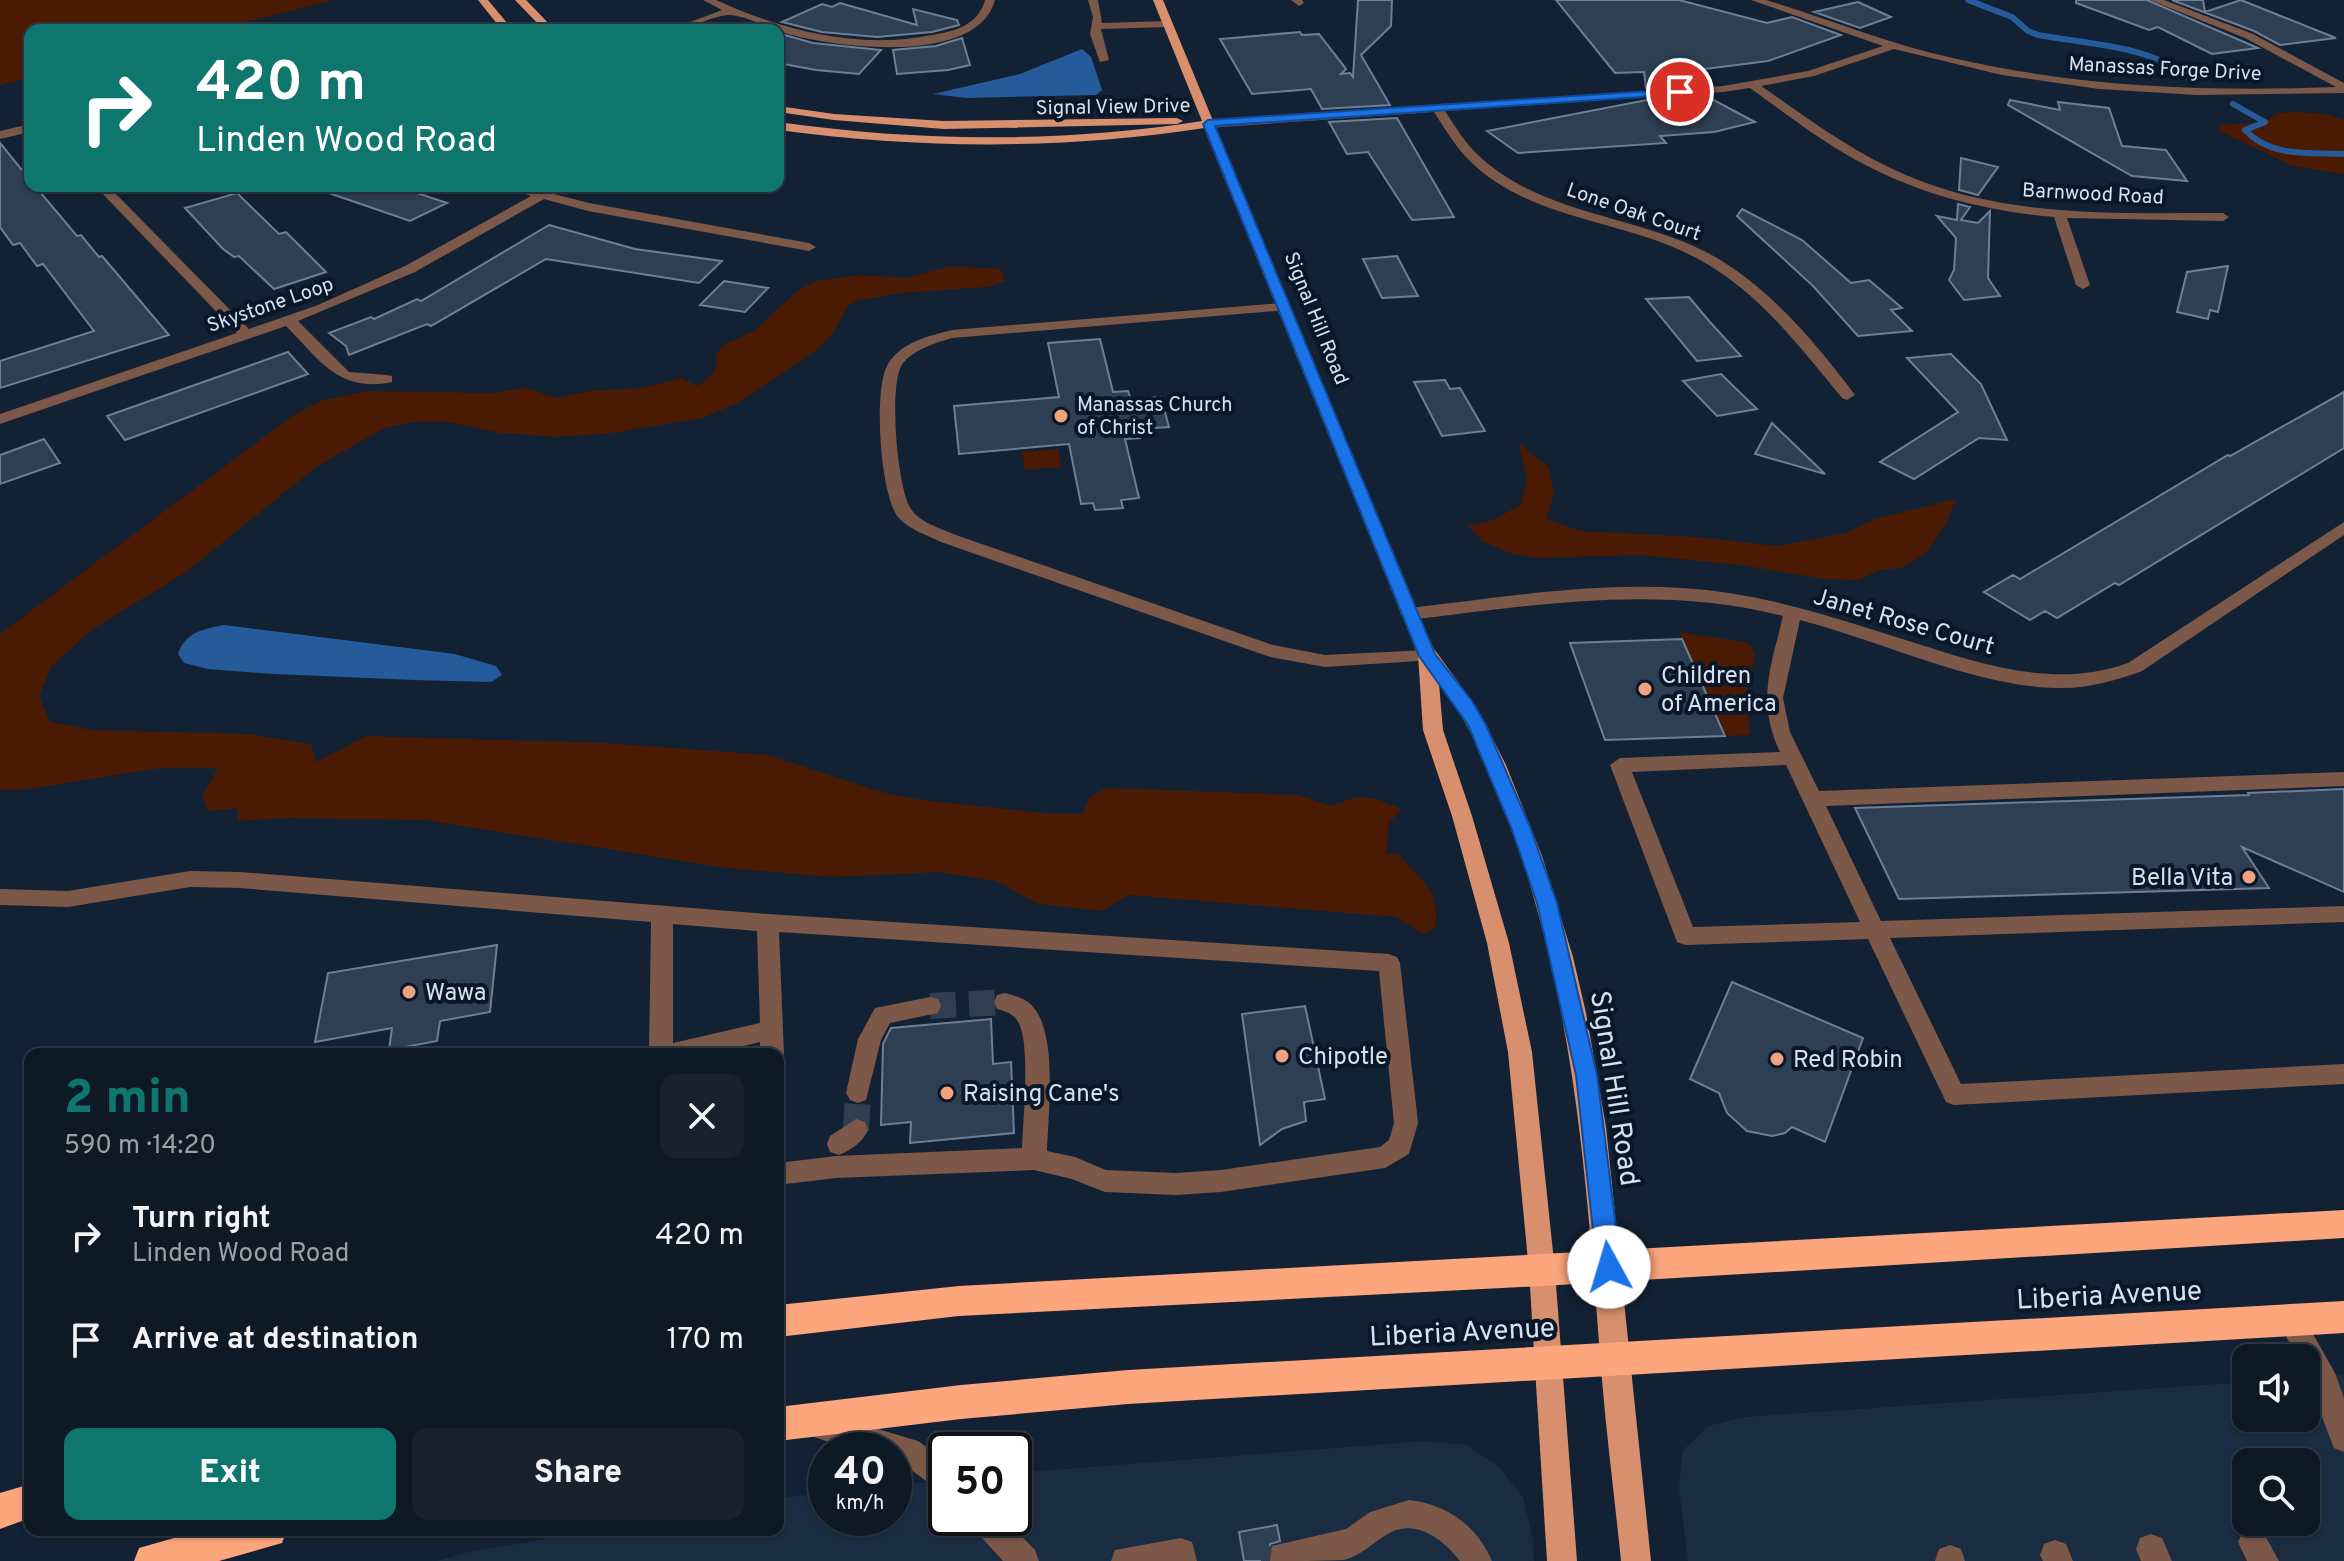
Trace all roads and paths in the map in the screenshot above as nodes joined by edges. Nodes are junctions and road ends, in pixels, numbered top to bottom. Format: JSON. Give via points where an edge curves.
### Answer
{"nodes":[{"id":1,"x":483,"y":0,"type":"edge"},
{"id":2,"x":520,"y":0,"type":"edge"},
{"id":3,"x":708,"y":0,"type":"edge"},
{"id":4,"x":990,"y":0,"type":"edge"},
{"id":5,"x":1093,"y":0,"type":"edge"},
{"id":6,"x":1158,"y":0,"type":"edge"},
{"id":7,"x":1756,"y":0,"type":"edge"},
{"id":8,"x":2155,"y":0,"type":"edge"},
{"id":9,"x":730,"y":11,"type":"junction"},
{"id":10,"x":503,"y":24,"type":"edge"},
{"id":11,"x":544,"y":24,"type":"edge"},
{"id":12,"x":692,"y":24,"type":"edge"},
{"id":13,"x":777,"y":24,"type":"edge"},
{"id":14,"x":1168,"y":24,"type":"junction"},
{"id":15,"x":784,"y":26,"type":"edge"},
{"id":16,"x":1096,"y":26,"type":"junction"},
{"id":17,"x":1892,"y":46,"type":"junction"},
{"id":18,"x":1104,"y":60,"type":"dead end"},
{"id":19,"x":1753,"y":85,"type":"junction"},
{"id":20,"x":2344,"y":88,"type":"edge"},
{"id":21,"x":1437,"y":108,"type":"junction"},
{"id":22,"x":784,"y":110,"type":"edge"},
{"id":23,"x":1208,"y":124,"type":"junction"},
{"id":24,"x":784,"y":127,"type":"edge"},
{"id":25,"x":24,"y":129,"type":"edge"},
{"id":26,"x":0,"y":135,"type":"edge"},
{"id":27,"x":107,"y":192,"type":"edge"},
{"id":28,"x":527,"y":192,"type":"edge"},
{"id":29,"x":540,"y":196,"type":"junction"},
{"id":30,"x":2060,"y":215,"type":"junction"},
{"id":31,"x":2223,"y":217,"type":"dead end"},
{"id":32,"x":809,"y":247,"type":"dead end"},
{"id":33,"x":2083,"y":285,"type":"dead end"},
{"id":34,"x":1282,"y":307,"type":"junction"},
{"id":35,"x":288,"y":320,"type":"junction"},
{"id":36,"x":246,"y":334,"type":"junction"},
{"id":37,"x":387,"y":379,"type":"dead end"},
{"id":38,"x":1847,"y":395,"type":"dead end"},
{"id":39,"x":0,"y":419,"type":"edge"},
{"id":40,"x":2344,"y":527,"type":"edge"},
{"id":41,"x":1409,"y":614,"type":"junction"},
{"id":42,"x":1792,"y":614,"type":"junction"},
{"id":43,"x":1427,"y":656,"type":"junction"},
{"id":44,"x":1793,"y":758,"type":"junction"},
{"id":45,"x":2344,"y":779,"type":"edge"},
{"id":46,"x":1813,"y":799,"type":"junction"},
{"id":47,"x":0,"y":897,"type":"edge"},
{"id":48,"x":662,"y":914,"type":"junction"},
{"id":49,"x":2344,"y":914,"type":"edge"},
{"id":50,"x":768,"y":923,"type":"junction"},
{"id":51,"x":1877,"y":929,"type":"junction"},
{"id":52,"x":1005,"y":1002,"type":"dead end"},
{"id":53,"x":930,"y":1006,"type":"tunnel mouth"},
{"id":54,"x":772,"y":1042,"type":"edge"},
{"id":55,"x":661,"y":1048,"type":"edge"},
{"id":56,"x":720,"y":1048,"type":"edge"},
{"id":57,"x":2344,"y":1074,"type":"edge"},
{"id":58,"x":858,"y":1093,"type":"tunnel mouth"},
{"id":59,"x":1034,"y":1159,"type":"junction"},
{"id":60,"x":784,"y":1173,"type":"edge"},
{"id":61,"x":2344,"y":1224,"type":"edge"},
{"id":62,"x":1609,"y":1267,"type":"junction"},
{"id":63,"x":1542,"y":1271,"type":"junction"},
{"id":64,"x":2344,"y":1317,"type":"edge"},
{"id":65,"x":784,"y":1320,"type":"edge"},
{"id":66,"x":2291,"y":1320,"type":"junction"},
{"id":67,"x":1614,"y":1359,"type":"junction"},
{"id":68,"x":1547,"y":1362,"type":"junction"},
{"id":69,"x":790,"y":1422,"type":"edge"},
{"id":70,"x":2344,"y":1438,"type":"edge"},
{"id":71,"x":928,"y":1464,"type":"edge"},
{"id":72,"x":24,"y":1503,"type":"edge"},
{"id":73,"x":0,"y":1511,"type":"edge"},
{"id":74,"x":246,"y":1536,"type":"edge"},
{"id":75,"x":1000,"y":1536,"type":"edge"},
{"id":76,"x":1283,"y":1557,"type":"dead end"},
{"id":77,"x":152,"y":1561,"type":"edge"},
{"id":78,"x":1024,"y":1561,"type":"edge"},
{"id":79,"x":1126,"y":1561,"type":"edge"},
{"id":80,"x":1182,"y":1561,"type":"edge"},
{"id":81,"x":1477,"y":1561,"type":"edge"},
{"id":82,"x":1562,"y":1561,"type":"edge"},
{"id":83,"x":1636,"y":1561,"type":"edge"}],
"edges":[{"from":1,"to":10,"type":"main road"},
{"from":2,"to":11,"type":"main road"},
{"from":3,"to":9,"type":"street"},
{"from":4,"to":15,"type":"street","via":[[986,14],[969,28],[895,44],[834,40]]},
{"from":5,"to":16,"type":"street"},
{"from":6,"to":14,"type":"main road","name":"Signal Hill Road"},
{"from":7,"to":17,"type":"street","name":"Manassas Forge Drive"},
{"from":8,"to":20,"type":"street","via":[[2249,36]]},
{"from":9,"to":12,"type":"street"},
{"from":9,"to":13,"type":"street"},
{"from":14,"to":16,"type":"street"},
{"from":14,"to":23,"type":"main road","name":"Signal Hill Road"},
{"from":16,"to":18,"type":"street"},
{"from":17,"to":19,"type":"street","via":[[1821,71]]},
{"from":17,"to":20,"type":"street","name":"Manassas Forge Drive","via":[[1990,70],[2119,87]]},
{"from":19,"to":21,"type":"street"},
{"from":19,"to":30,"type":"street","name":"Barnwood Road","via":[[1887,171],[1982,203]]},
{"from":21,"to":23,"type":"street"},
{"from":21,"to":38,"type":"street","name":"Lone Oak Court","via":[[1471,156],[1510,185],[1549,204],[1678,244],[1734,274],[1782,317]]},
{"from":22,"to":23,"type":"main road","name":"Signal View Drive","via":[[944,125],[1151,120]]},
{"from":23,"to":24,"type":"main road","name":"Signal View Drive","via":[[1157,133],[1014,141],[885,138]]},
{"from":23,"to":34,"type":"main road","name":"Signal Hill Road"},
{"from":25,"to":26,"type":"street"},
{"from":27,"to":36,"type":"street"},
{"from":28,"to":29,"type":"street"},
{"from":29,"to":32,"type":"street"},
{"from":29,"to":35,"type":"street","name":"Skystone Loop","via":[[410,269]]},
{"from":30,"to":31,"type":"street","name":"Barnwood Road"},
{"from":30,"to":33,"type":"street"},
{"from":34,"to":41,"type":"main road","name":"Signal Hill Road"},
{"from":34,"to":43,"type":"street","via":[[952,334],[921,344],[903,356],[889,376],[895,498],[905,513],[947,538],[1279,653],[1325,661]]},
{"from":35,"to":36,"type":"street","name":"Skystone Loop"},
{"from":35,"to":37,"type":"street","via":[[344,375]]},
{"from":36,"to":39,"type":"street","name":"Skystone Loop"},
{"from":40,"to":42,"type":"street","name":"Janet Rose Court","via":[[2135,667],[2098,680],[2030,681]]},
{"from":41,"to":42,"type":"street","name":"Janet Rose Court","via":[[1654,592],[1734,600]]},
{"from":41,"to":43,"type":"main road","name":"Signal Hill Road"},
{"from":42,"to":44,"type":"street","via":[[1774,698],[1780,732]]},
{"from":43,"to":62,"type":"main road","name":"Signal Hill Road","via":[[1477,725],[1547,903],[1586,1075]]},
{"from":43,"to":63,"type":"main road","name":"Signal Hill Road","via":[[1433,730],[1479,874],[1512,1009],[1528,1111]]},
{"from":44,"to":46,"type":"street"},
{"from":44,"to":51,"type":"street","via":[[1620,765],[1685,936]]},
{"from":45,"to":46,"type":"street"},
{"from":46,"to":51,"type":"street"},
{"from":47,"to":48,"type":"street","via":[[68,899],[190,879],[240,880]]},
{"from":48,"to":50,"type":"street"},
{"from":48,"to":55,"type":"street"},
{"from":49,"to":51,"type":"street"},
{"from":50,"to":54,"type":"street"},
{"from":50,"to":59,"type":"street","via":[[1389,963],[1406,1123],[1400,1146],[1385,1157],[1176,1184],[1105,1181]]},
{"from":51,"to":57,"type":"street","via":[[1954,1095]]},
{"from":52,"to":59,"type":"street","via":[[1021,1007],[1032,1022]]},
{"from":53,"to":58,"type":"street","via":[[883,1015],[870,1039]]},
{"from":54,"to":56,"type":"street"},
{"from":59,"to":60,"type":"street"},
{"from":61,"to":62,"type":"highway"},
{"from":62,"to":63,"type":"highway"},
{"from":62,"to":67,"type":"main road","name":"Signal Hill Road"},
{"from":63,"to":65,"type":"highway","via":[[959,1301]]},
{"from":63,"to":68,"type":"main road","name":"Signal Hill Road"},
{"from":64,"to":66,"type":"highway","name":"Liberia Avenue"},
{"from":66,"to":67,"type":"highway","name":"Liberia Avenue"},
{"from":66,"to":70,"type":"street","via":[[2325,1383]]},
{"from":67,"to":68,"type":"highway","name":"Liberia Avenue"},
{"from":67,"to":83,"type":"main road","name":"Signal Hill Road"},
{"from":68,"to":69,"type":"highway","name":"Liberia Avenue","via":[[1128,1387]]},
{"from":68,"to":82,"type":"main road","name":"Signal Hill Road"},
{"from":69,"to":71,"type":"street","via":[[918,1455]]},
{"from":72,"to":73,"type":"highway"},
{"from":74,"to":77,"type":"highway"},
{"from":75,"to":78,"type":"street"},
{"from":76,"to":81,"type":"street","via":[[1353,1543],[1382,1520],[1408,1514],[1444,1523]]},
{"from":79,"to":80,"type":"street","via":[[1181,1553]]}]}
